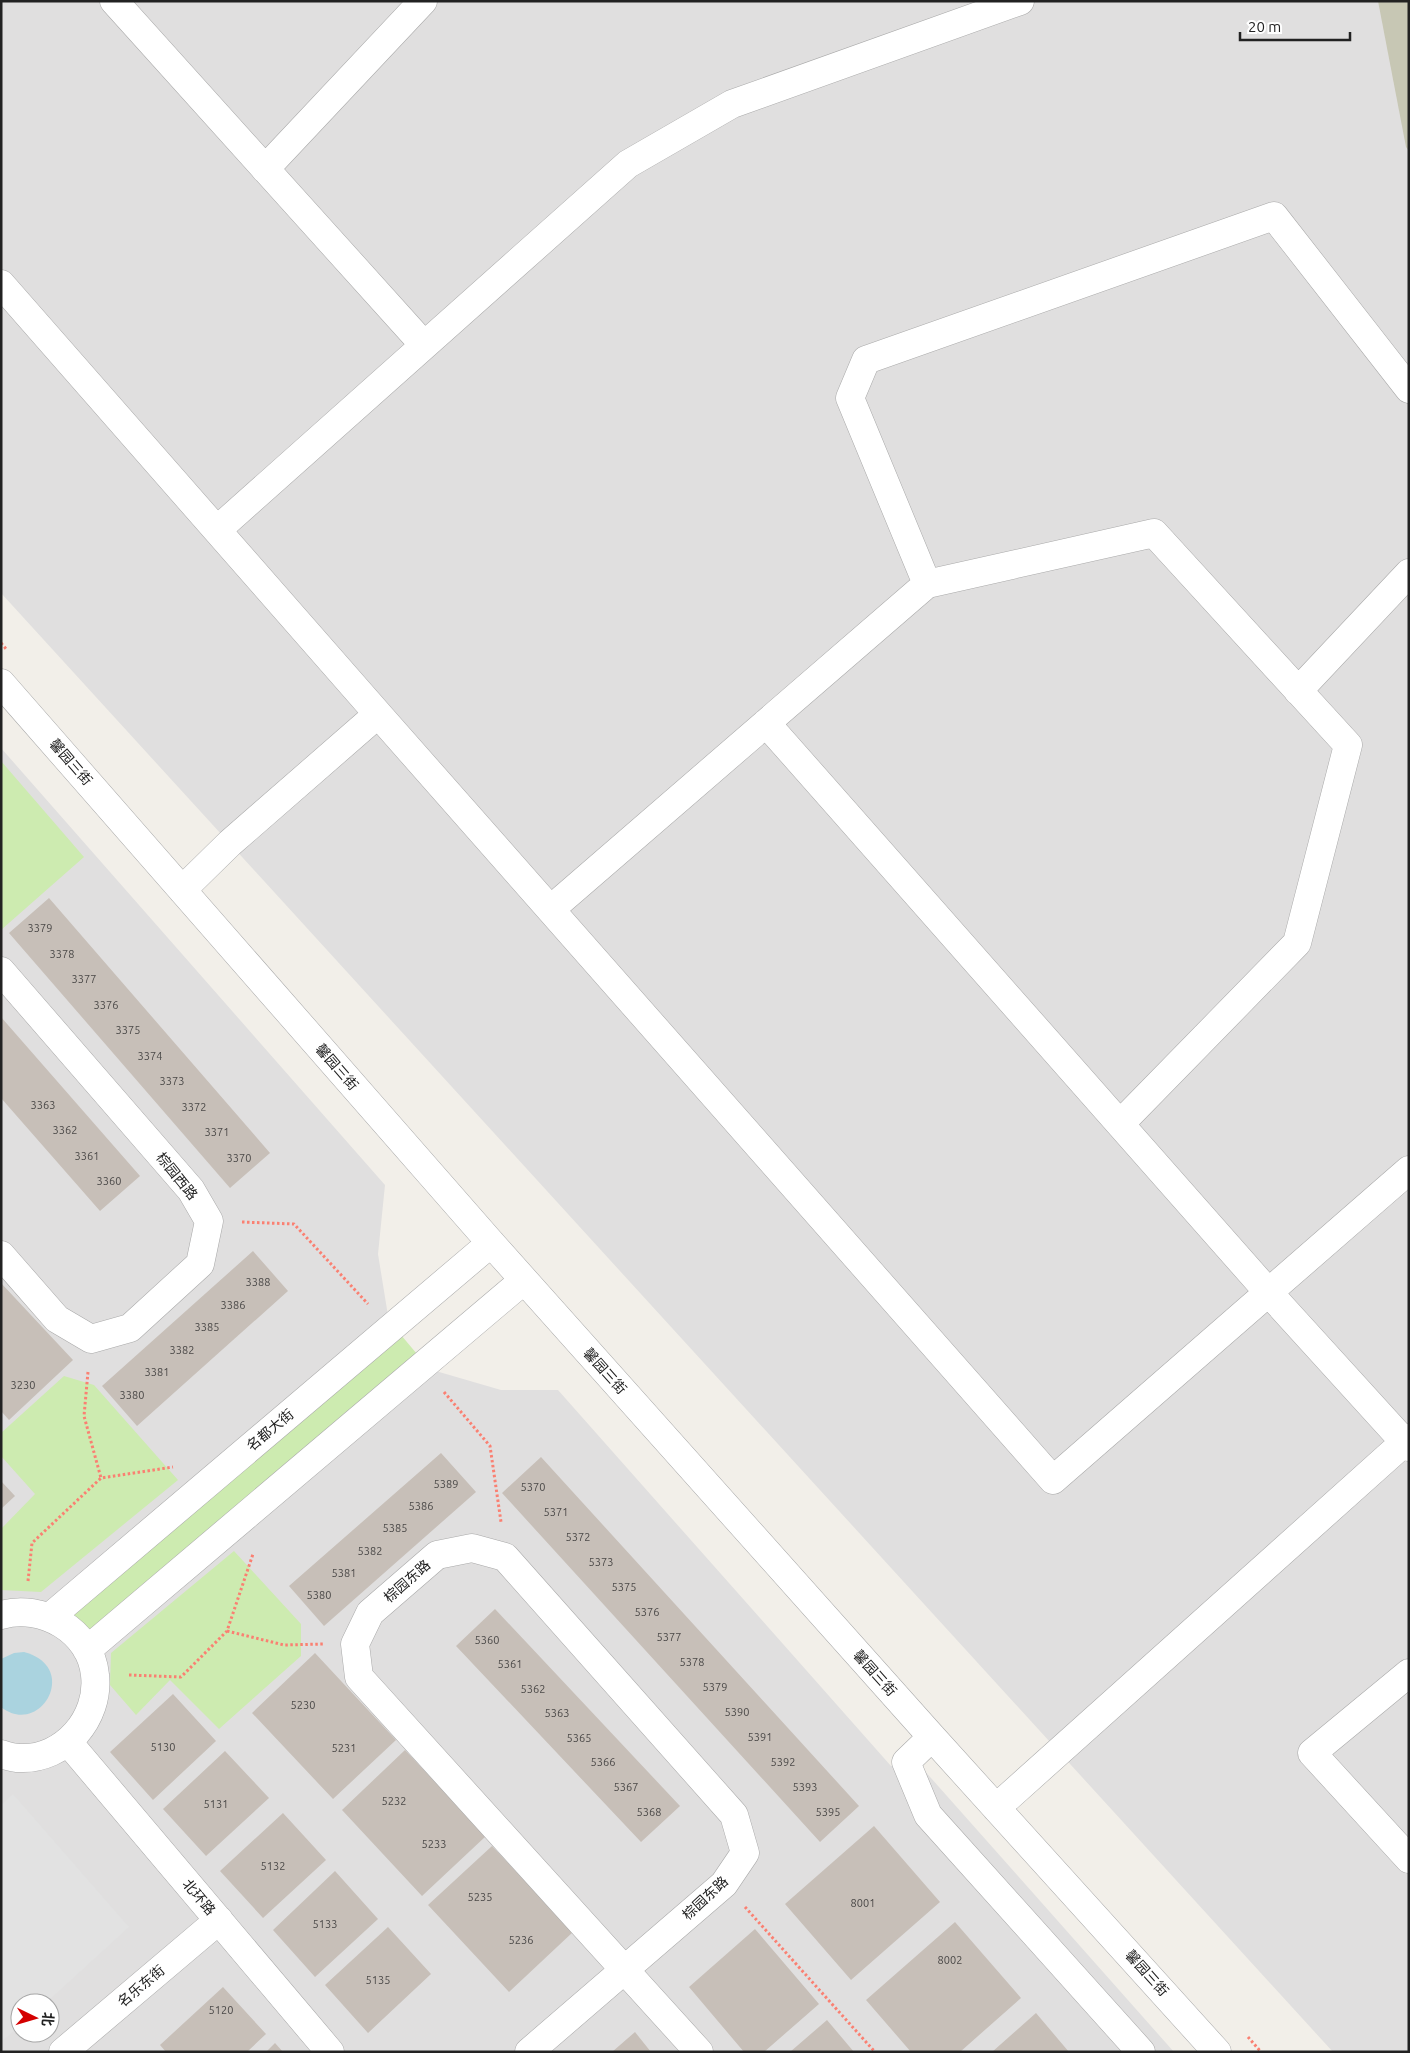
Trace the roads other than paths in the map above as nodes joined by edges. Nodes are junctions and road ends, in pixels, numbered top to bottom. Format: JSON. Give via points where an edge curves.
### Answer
{"nodes":[{"id":1,"x":114,"y":1,"type":"edge"},
{"id":2,"x":423,"y":1,"type":"edge"},
{"id":3,"x":1020,"y":1,"type":"edge"},
{"id":4,"x":266,"y":169,"type":"junction"},
{"id":5,"x":1,"y":284,"type":"edge"},
{"id":6,"x":424,"y":345,"type":"junction"},
{"id":7,"x":1409,"y":389,"type":"edge"},
{"id":8,"x":217,"y":530,"type":"junction"},
{"id":9,"x":1409,"y":573,"type":"edge"},
{"id":10,"x":926,"y":584,"type":"junction"},
{"id":11,"x":1,"y":683,"type":"edge"},
{"id":12,"x":1298,"y":691,"type":"junction"},
{"id":13,"x":378,"y":714,"type":"junction"},
{"id":14,"x":766,"y":723,"type":"junction"},
{"id":15,"x":182,"y":890,"type":"junction"},
{"id":16,"x":551,"y":909,"type":"junction"},
{"id":17,"x":1,"y":971,"type":"edge"},
{"id":18,"x":1120,"y":1124,"type":"junction"},
{"id":19,"x":1409,"y":1170,"type":"edge"},
{"id":20,"x":491,"y":1243,"type":"junction"},
{"id":21,"x":1,"y":1255,"type":"edge"},
{"id":22,"x":524,"y":1280,"type":"junction"},
{"id":23,"x":1268,"y":1293,"type":"junction"},
{"id":24,"x":1407,"y":1443,"type":"edge"},
{"id":25,"x":26,"y":1614,"type":"edge"},
{"id":26,"x":91,"y":1662,"type":"junction"},
{"id":27,"x":1409,"y":1673,"type":"edge"},
{"id":28,"x":932,"y":1737,"type":"junction"},
{"id":29,"x":68,"y":1742,"type":"junction"},
{"id":30,"x":1,"y":1754,"type":"edge"},
{"id":31,"x":996,"y":1808,"type":"junction"},
{"id":32,"x":1409,"y":1859,"type":"edge"},
{"id":33,"x":219,"y":1920,"type":"junction"},
{"id":34,"x":625,"y":1969,"type":"junction"},
{"id":35,"x":63,"y":2052,"type":"edge"},
{"id":36,"x":330,"y":2052,"type":"edge"},
{"id":37,"x":529,"y":2052,"type":"edge"},
{"id":38,"x":699,"y":2052,"type":"edge"},
{"id":39,"x":1141,"y":2052,"type":"edge"},
{"id":40,"x":1218,"y":2052,"type":"edge"}],
"edges":[{"from":1,"to":4,"type":"street"},
{"from":2,"to":4,"type":"street"},
{"from":3,"to":6,"type":"street","via":[[732,104],[628,164]]},
{"from":4,"to":6,"type":"street"},
{"from":5,"to":8,"type":"street"},
{"from":6,"to":8,"type":"street"},
{"from":7,"to":10,"type":"street","via":[[1274,216],[866,360],[850,398]]},
{"from":8,"to":13,"type":"street"},
{"from":9,"to":12,"type":"street"},
{"from":10,"to":12,"type":"street","via":[[1154,534]]},
{"from":10,"to":14,"type":"street"},
{"from":11,"to":15,"type":"street","name":"馨园三街"},
{"from":12,"to":18,"type":"street","via":[[1348,745],[1297,943]]},
{"from":13,"to":15,"type":"street","via":[[230,843]]},
{"from":13,"to":16,"type":"street"},
{"from":14,"to":16,"type":"street"},
{"from":14,"to":18,"type":"street"},
{"from":15,"to":20,"type":"street","name":"馨园三街"},
{"from":16,"to":23,"type":"street","via":[[1053,1480]]},
{"from":17,"to":21,"type":"street","name":"棕园西路","via":[[191,1190],[209,1221],[200,1264],[130,1328],[91,1339],[57,1319]]},
{"from":18,"to":23,"type":"street"},
{"from":19,"to":23,"type":"street"},
{"from":20,"to":22,"type":"street","name":"馨园三街"},
{"from":20,"to":25,"type":"street","name":"名都大街","via":[[390,1328]]},
{"from":22,"to":26,"type":"street"},
{"from":22,"to":28,"type":"street","name":"馨园三街"},
{"from":23,"to":24,"type":"street"},
{"from":24,"to":31,"type":"street"},
{"from":25,"to":26,"type":"street","via":[[72,1630]]},
{"from":26,"to":29,"type":"street","via":[[94,1700],[85,1724]]},
{"from":27,"to":32,"type":"street","via":[[1312,1754]]},
{"from":28,"to":31,"type":"street","name":"馨园三街"},
{"from":28,"to":39,"type":"street","via":[[906,1762],[928,1815]]},
{"from":29,"to":30,"type":"street","via":[[46,1754],[21,1758]]},
{"from":29,"to":33,"type":"street","name":"北环路"},
{"from":31,"to":40,"type":"street","name":"馨园三街"},
{"from":33,"to":35,"type":"street","name":"名乐东街"},
{"from":33,"to":36,"type":"street","name":"北环路"},
{"from":34,"to":34,"type":"street","name":"棕园东路","via":[[359,1677],[355,1644],[370,1613],[437,1555],[472,1548],[505,1557],[734,1815],[745,1853],[724,1884]]},
{"from":34,"to":37,"type":"street","name":"棕园东路"},
{"from":34,"to":38,"type":"street"}]}
